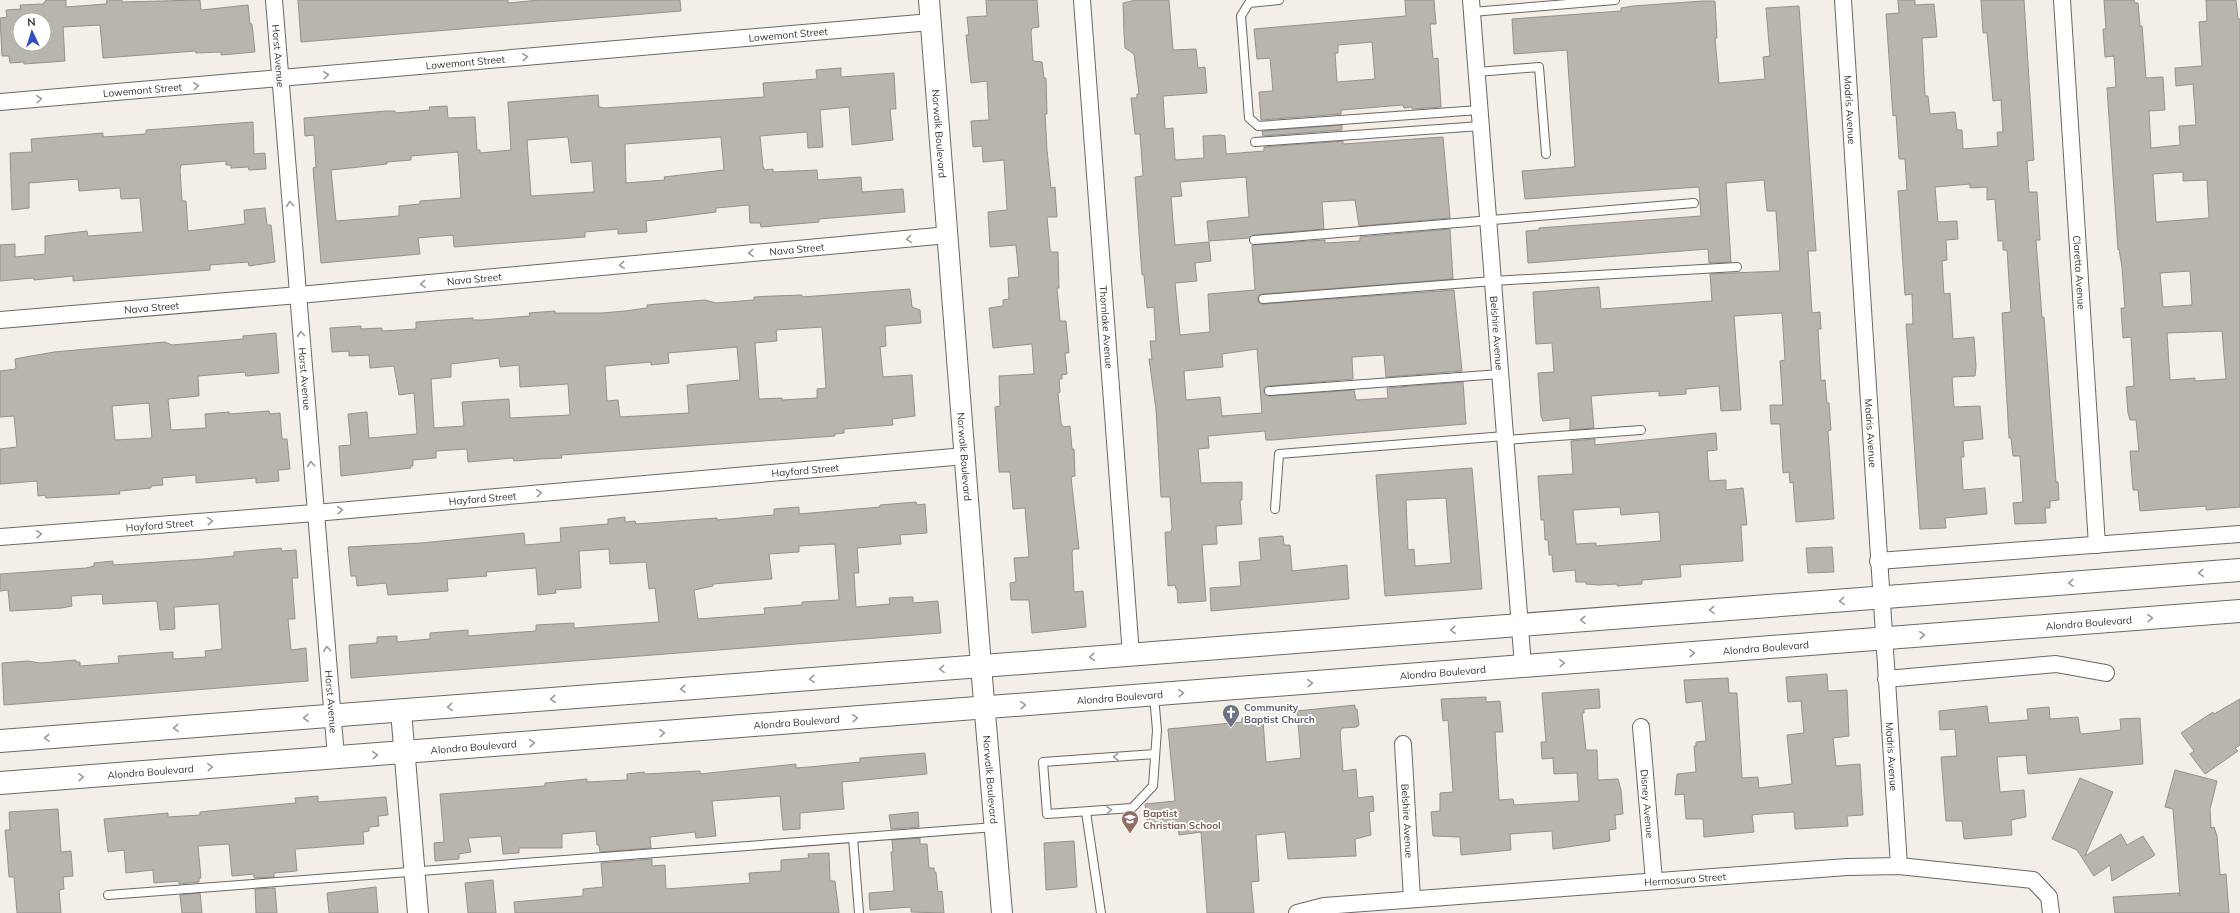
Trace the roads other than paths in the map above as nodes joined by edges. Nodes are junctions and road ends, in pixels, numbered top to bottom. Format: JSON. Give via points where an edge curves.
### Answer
{"nodes":[{"id":1,"x":274,"y":0,"type":"edge"},
{"id":2,"x":929,"y":0,"type":"edge"},
{"id":3,"x":1082,"y":0,"type":"edge"},
{"id":4,"x":1279,"y":0,"type":"edge"},
{"id":5,"x":1615,"y":0,"type":"edge"},
{"id":6,"x":1843,"y":0,"type":"edge"},
{"id":7,"x":2062,"y":0,"type":"edge"},
{"id":8,"x":1472,"y":6,"type":"edge"},
{"id":9,"x":931,"y":22,"type":"junction"},
{"id":10,"x":1477,"y":72,"type":"junction"},
{"id":11,"x":279,"y":79,"type":"junction"},
{"id":12,"x":0,"y":102,"type":"edge"},
{"id":13,"x":1480,"y":118,"type":"junction"},
{"id":14,"x":1256,"y":142,"type":"dead end"},
{"id":15,"x":1546,"y":154,"type":"dead end"},
{"id":16,"x":1694,"y":203,"type":"dead end"},
{"id":17,"x":1488,"y":220,"type":"junction"},
{"id":18,"x":948,"y":235,"type":"junction"},
{"id":19,"x":1254,"y":240,"type":"dead end"},
{"id":20,"x":1737,"y":267,"type":"dead end"},
{"id":21,"x":1493,"y":281,"type":"junction"},
{"id":22,"x":299,"y":295,"type":"junction"},
{"id":23,"x":1263,"y":299,"type":"dead end"},
{"id":24,"x":0,"y":320,"type":"edge"},
{"id":25,"x":1500,"y":374,"type":"junction"},
{"id":26,"x":1269,"y":391,"type":"dead end"},
{"id":27,"x":1641,"y":430,"type":"dead end"},
{"id":28,"x":1505,"y":438,"type":"junction"},
{"id":29,"x":965,"y":456,"type":"junction"},
{"id":30,"x":1275,"y":509,"type":"dead end"},
{"id":31,"x":315,"y":513,"type":"junction"},
{"id":32,"x":2240,"y":534,"type":"edge"},
{"id":33,"x":0,"y":537,"type":"edge"},
{"id":34,"x":2097,"y":545,"type":"junction"},
{"id":35,"x":1878,"y":561,"type":"junction"},
{"id":36,"x":2240,"y":570,"type":"edge"},
{"id":37,"x":1881,"y":598,"type":"junction"},
{"id":38,"x":2240,"y":611,"type":"edge"},
{"id":39,"x":1520,"y":625,"type":"junction"},
{"id":40,"x":1883,"y":638,"type":"junction"},
{"id":41,"x":1131,"y":654,"type":"junction"},
{"id":42,"x":981,"y":666,"type":"junction"},
{"id":43,"x":1523,"y":666,"type":"junction"},
{"id":44,"x":2106,"y":673,"type":"dead end"},
{"id":45,"x":1886,"y":679,"type":"junction"},
{"id":46,"x":1154,"y":695,"type":"junction"},
{"id":47,"x":984,"y":708,"type":"junction"},
{"id":48,"x":400,"y":711,"type":"junction"},
{"id":49,"x":333,"y":716,"type":"junction"},
{"id":50,"x":1641,"y":727,"type":"dead end"},
{"id":51,"x":0,"y":741,"type":"edge"},
{"id":52,"x":1403,"y":744,"type":"dead end"},
{"id":53,"x":404,"y":752,"type":"junction"},
{"id":54,"x":1155,"y":754,"type":"junction"},
{"id":55,"x":336,"y":758,"type":"junction"},
{"id":56,"x":0,"y":783,"type":"edge"},
{"id":57,"x":1086,"y":812,"type":"junction"},
{"id":58,"x":995,"y":827,"type":"junction"},
{"id":59,"x":853,"y":838,"type":"junction"},
{"id":60,"x":1899,"y":866,"type":"junction"},
{"id":61,"x":415,"y":872,"type":"junction"},
{"id":62,"x":1654,"y":881,"type":"junction"},
{"id":63,"x":108,"y":895,"type":"dead end"},
{"id":64,"x":1412,"y":899,"type":"junction"},
{"id":65,"x":1297,"y":912,"type":"edge"},
{"id":66,"x":418,"y":913,"type":"edge"},
{"id":67,"x":859,"y":913,"type":"edge"},
{"id":68,"x":1002,"y":913,"type":"edge"},
{"id":69,"x":1100,"y":913,"type":"edge"},
{"id":70,"x":2051,"y":913,"type":"edge"}],
"edges":[{"from":1,"to":11,"type":"street","name":"Horst Avenue"},
{"from":2,"to":9,"type":"street","name":"Norwalk Boulevard"},
{"from":3,"to":41,"type":"street","name":"Thornlake Avenue"},
{"from":4,"to":13,"type":"lane","via":[[1249,3],[1241,16],[1249,118],[1258,126]]},
{"from":5,"to":8,"type":"lane"},
{"from":6,"to":35,"type":"street","name":"Madris Avenue"},
{"from":7,"to":34,"type":"street","name":"Claretta Avenue"},
{"from":8,"to":10,"type":"street","name":"Belshire Avenue"},
{"from":11,"to":9,"type":"street","name":"Lowemont Street","one_way":true},
{"from":9,"to":18,"type":"street","name":"Norwalk Boulevard"},
{"from":10,"to":13,"type":"street","name":"Belshire Avenue"},
{"from":10,"to":15,"type":"lane","via":[[1539,67]]},
{"from":12,"to":11,"type":"street","name":"Lowemont Street","one_way":true},
{"from":22,"to":11,"type":"street","name":"Horst Avenue","one_way":true},
{"from":13,"to":14,"type":"lane"},
{"from":13,"to":17,"type":"street","name":"Belshire Avenue"},
{"from":16,"to":17,"type":"lane"},
{"from":17,"to":19,"type":"lane"},
{"from":17,"to":21,"type":"street","name":"Belshire Avenue"},
{"from":18,"to":22,"type":"street","name":"Nava Street","one_way":true},
{"from":18,"to":29,"type":"street","name":"Norwalk Boulevard"},
{"from":20,"to":21,"type":"lane"},
{"from":21,"to":23,"type":"lane"},
{"from":21,"to":25,"type":"street","name":"Belshire Avenue"},
{"from":22,"to":24,"type":"street","name":"Nava Street"},
{"from":31,"to":22,"type":"street","name":"Horst Avenue","one_way":true},
{"from":25,"to":26,"type":"lane"},
{"from":25,"to":28,"type":"street","name":"Belshire Avenue"},
{"from":27,"to":28,"type":"lane"},
{"from":28,"to":30,"type":"lane","via":[[1279,454]]},
{"from":28,"to":39,"type":"street","name":"Belshire Avenue"},
{"from":31,"to":29,"type":"street","name":"Hayford Street","one_way":true},
{"from":29,"to":42,"type":"street","name":"Norwalk Boulevard"},
{"from":33,"to":31,"type":"street","name":"Hayford Street","one_way":true},
{"from":49,"to":31,"type":"street","name":"Horst Avenue","one_way":true},
{"from":32,"to":34,"type":"street"},
{"from":34,"to":35,"type":"street"},
{"from":35,"to":37,"type":"street","name":"Madris Avenue"},
{"from":36,"to":37,"type":"main road","one_way":true},
{"from":37,"to":39,"type":"main road","one_way":true},
{"from":37,"to":40,"type":"street","name":"Madris Avenue"},
{"from":40,"to":38,"type":"main road","name":"Alondra Boulevard","one_way":true},
{"from":39,"to":41,"type":"main road","one_way":true},
{"from":39,"to":43,"type":"street","name":"Belshire Avenue"},
{"from":43,"to":40,"type":"main road","name":"Alondra Boulevard","one_way":true},
{"from":40,"to":45,"type":"street","name":"Madris Avenue"},
{"from":41,"to":42,"type":"main road","one_way":true},
{"from":42,"to":47,"type":"street","name":"Norwalk Boulevard"},
{"from":42,"to":48,"type":"main road","one_way":true},
{"from":46,"to":43,"type":"main road","name":"Alondra Boulevard","one_way":true},
{"from":44,"to":45,"type":"street","via":[[2056,664]]},
{"from":45,"to":60,"type":"street","name":"Madris Avenue"},
{"from":47,"to":46,"type":"main road","name":"Alondra Boulevard","one_way":true},
{"from":46,"to":54,"type":"lane","via":[[1157,730]]},
{"from":53,"to":47,"type":"main road","name":"Alondra Boulevard","one_way":true},
{"from":47,"to":58,"type":"street","name":"Norwalk Boulevard"},
{"from":48,"to":49,"type":"main road"},
{"from":48,"to":53,"type":"street"},
{"from":49,"to":51,"type":"main road","one_way":true},
{"from":49,"to":55,"type":"street","name":"Horst Avenue"},
{"from":50,"to":62,"type":"street","name":"Disney Avenue"},
{"from":52,"to":64,"type":"street","name":"Belshire Avenue"},
{"from":55,"to":53,"type":"main road","name":"Alondra Boulevard","one_way":true},
{"from":53,"to":61,"type":"street"},
{"from":57,"to":54,"type":"lane","one_way":true,"via":[[1132,808],[1153,786]]},
{"from":54,"to":57,"type":"lane","one_way":true,"via":[[1043,762],[1047,814]]},
{"from":56,"to":55,"type":"main road","name":"Alondra Boulevard","one_way":true},
{"from":57,"to":69,"type":"lane"},
{"from":58,"to":59,"type":"lane"},
{"from":58,"to":68,"type":"street","name":"Norwalk Boulevard"},
{"from":59,"to":61,"type":"lane"},
{"from":59,"to":67,"type":"lane"},
{"from":60,"to":62,"type":"street","name":"Hermosura Street","via":[[1847,867]]},
{"from":60,"to":70,"type":"street","name":"Hermosura Street","via":[[2033,880],[2049,897]]},
{"from":61,"to":63,"type":"lane"},
{"from":61,"to":66,"type":"street"},
{"from":62,"to":64,"type":"street","name":"Hermosura Street"},
{"from":64,"to":65,"type":"street","name":"Hermosura Street","via":[[1324,906]]}]}
